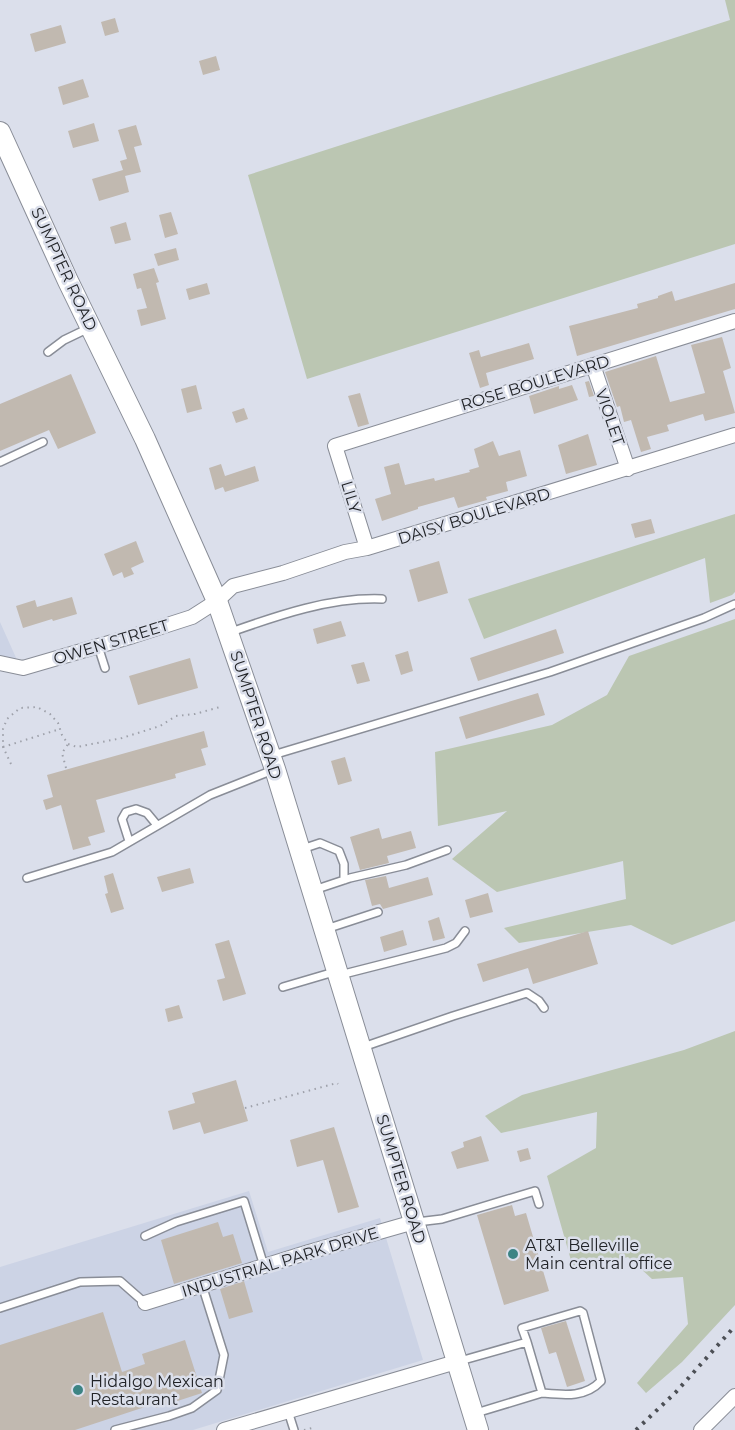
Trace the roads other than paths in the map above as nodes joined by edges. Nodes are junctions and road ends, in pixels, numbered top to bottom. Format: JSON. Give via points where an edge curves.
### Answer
{"nodes":[{"id":1,"x":0,"y":132,"type":"edge"},
{"id":2,"x":735,"y":321,"type":"edge"},
{"id":3,"x":91,"y":327,"type":"junction"},
{"id":4,"x":48,"y":352,"type":"dead end"},
{"id":5,"x":593,"y":365,"type":"junction"},
{"id":6,"x":735,"y":435,"type":"edge"},
{"id":7,"x":43,"y":442,"type":"dead end"},
{"id":8,"x":335,"y":446,"type":"joint"},
{"id":9,"x":0,"y":462,"type":"edge"},
{"id":10,"x":628,"y":469,"type":"junction"},
{"id":11,"x":368,"y":548,"type":"junction"},
{"id":12,"x":382,"y":599,"type":"dead end"},
{"id":13,"x":217,"y":602,"type":"junction"},
{"id":14,"x":735,"y":604,"type":"edge"},
{"id":15,"x":228,"y":633,"type":"junction"},
{"id":16,"x":98,"y":646,"type":"junction"},
{"id":17,"x":0,"y":663,"type":"edge"},
{"id":18,"x":105,"y":668,"type":"dead end"},
{"id":19,"x":272,"y":763,"type":"junction"},
{"id":20,"x":157,"y":825,"type":"junction"},
{"id":21,"x":129,"y":841,"type":"junction"},
{"id":22,"x":299,"y":849,"type":"junction"},
{"id":23,"x":447,"y":850,"type":"dead end"},
{"id":24,"x":27,"y":878,"type":"dead end"},
{"id":25,"x":344,"y":880,"type":"junction"},
{"id":26,"x":312,"y":891,"type":"junction"},
{"id":27,"x":378,"y":912,"type":"dead end"},
{"id":28,"x":324,"y":930,"type":"junction"},
{"id":29,"x":465,"y":931,"type":"dead end"},
{"id":30,"x":337,"y":973,"type":"junction"},
{"id":31,"x":283,"y":987,"type":"dead end"},
{"id":32,"x":544,"y":1008,"type":"dead end"},
{"id":33,"x":360,"y":1048,"type":"junction"},
{"id":34,"x":539,"y":1204,"type":"dead end"},
{"id":35,"x":414,"y":1222,"type":"junction"},
{"id":36,"x":145,"y":1236,"type":"dead end"},
{"id":37,"x":264,"y":1266,"type":"junction"},
{"id":38,"x":202,"y":1285,"type":"junction"},
{"id":39,"x":145,"y":1303,"type":"joint"},
{"id":40,"x":0,"y":1308,"type":"edge"},
{"id":41,"x":527,"y":1342,"type":"junction"},
{"id":42,"x":456,"y":1362,"type":"junction"},
{"id":43,"x":542,"y":1394,"type":"junction"},
{"id":44,"x":735,"y":1396,"type":"edge"},
{"id":45,"x":288,"y":1411,"type":"junction"},
{"id":46,"x":476,"y":1422,"type":"edge"},
{"id":47,"x":116,"y":1430,"type":"edge"},
{"id":48,"x":224,"y":1430,"type":"edge"},
{"id":49,"x":294,"y":1430,"type":"edge"},
{"id":50,"x":701,"y":1430,"type":"edge"}],
"edges":[{"from":1,"to":3,"type":"street","name":"SUMPTER ROAD"},
{"from":2,"to":5,"type":"street","name":"ROSE BOULEVARD"},
{"from":3,"to":4,"type":"lane"},
{"from":3,"to":13,"type":"street","name":"SUMPTER ROAD"},
{"from":5,"to":8,"type":"street","name":"ROSE BOULEVARD"},
{"from":5,"to":10,"type":"street","name":"VIOLET"},
{"from":6,"to":10,"type":"street","name":"DAISY BOULEVARD"},
{"from":7,"to":9,"type":"lane"},
{"from":8,"to":11,"type":"street","name":"LILY"},
{"from":10,"to":11,"type":"street","name":"DAISY BOULEVARD"},
{"from":11,"to":13,"type":"street","name":"DAISY BOULEVARD","via":[[233,586]]},
{"from":12,"to":15,"type":"lane","via":[[336,602]]},
{"from":13,"to":15,"type":"street","name":"SUMPTER ROAD"},
{"from":13,"to":16,"type":"street","name":"OWEN STREET","via":[[192,617]]},
{"from":14,"to":19,"type":"lane","via":[[550,672]]},
{"from":15,"to":19,"type":"street","name":"SUMPTER ROAD"},
{"from":16,"to":17,"type":"street","name":"OWEN STREET","via":[[23,668]]},
{"from":16,"to":18,"type":"lane"},
{"from":19,"to":20,"type":"lane"},
{"from":19,"to":22,"type":"street","name":"SUMPTER ROAD"},
{"from":20,"to":21,"type":"lane"},
{"from":20,"to":21,"type":"lane","via":[[147,813],[136,809],[126,812],[122,819]]},
{"from":21,"to":24,"type":"lane","via":[[112,852]]},
{"from":22,"to":25,"type":"lane","via":[[321,843],[339,851]]},
{"from":22,"to":26,"type":"street","name":"SUMPTER ROAD"},
{"from":23,"to":25,"type":"lane"},
{"from":25,"to":26,"type":"lane"},
{"from":26,"to":28,"type":"street","name":"SUMPTER ROAD"},
{"from":27,"to":28,"type":"lane"},
{"from":28,"to":30,"type":"street","name":"SUMPTER ROAD"},
{"from":29,"to":30,"type":"lane","via":[[446,948]]},
{"from":30,"to":31,"type":"lane"},
{"from":30,"to":33,"type":"street","name":"SUMPTER ROAD"},
{"from":32,"to":33,"type":"lane","via":[[527,993]]},
{"from":33,"to":35,"type":"street","name":"SUMPTER ROAD"},
{"from":34,"to":35,"type":"lane","via":[[535,1191],[442,1220]]},
{"from":35,"to":37,"type":"street","name":"INDUSTRIAL PARK DRIVE"},
{"from":35,"to":42,"type":"street","name":"SUMPTER ROAD"},
{"from":36,"to":37,"type":"lane","via":[[244,1201]]},
{"from":37,"to":38,"type":"street","name":"INDUSTRIAL PARK DRIVE"},
{"from":38,"to":39,"type":"street","name":"INDUSTRIAL PARK DRIVE"},
{"from":38,"to":47,"type":"lane","via":[[224,1355],[217,1390],[192,1407]]},
{"from":39,"to":40,"type":"lane","via":[[120,1281],[80,1282]]},
{"from":41,"to":42,"type":"lane"},
{"from":41,"to":43,"type":"lane"},
{"from":41,"to":43,"type":"lane","via":[[522,1328],[583,1313],[601,1381],[592,1390],[574,1395]]},
{"from":42,"to":45,"type":"street"},
{"from":42,"to":46,"type":"street","name":"SUMPTER ROAD"},
{"from":43,"to":46,"type":"lane"},
{"from":44,"to":50,"type":"street"},
{"from":45,"to":48,"type":"street"},
{"from":45,"to":49,"type":"lane"}]}
